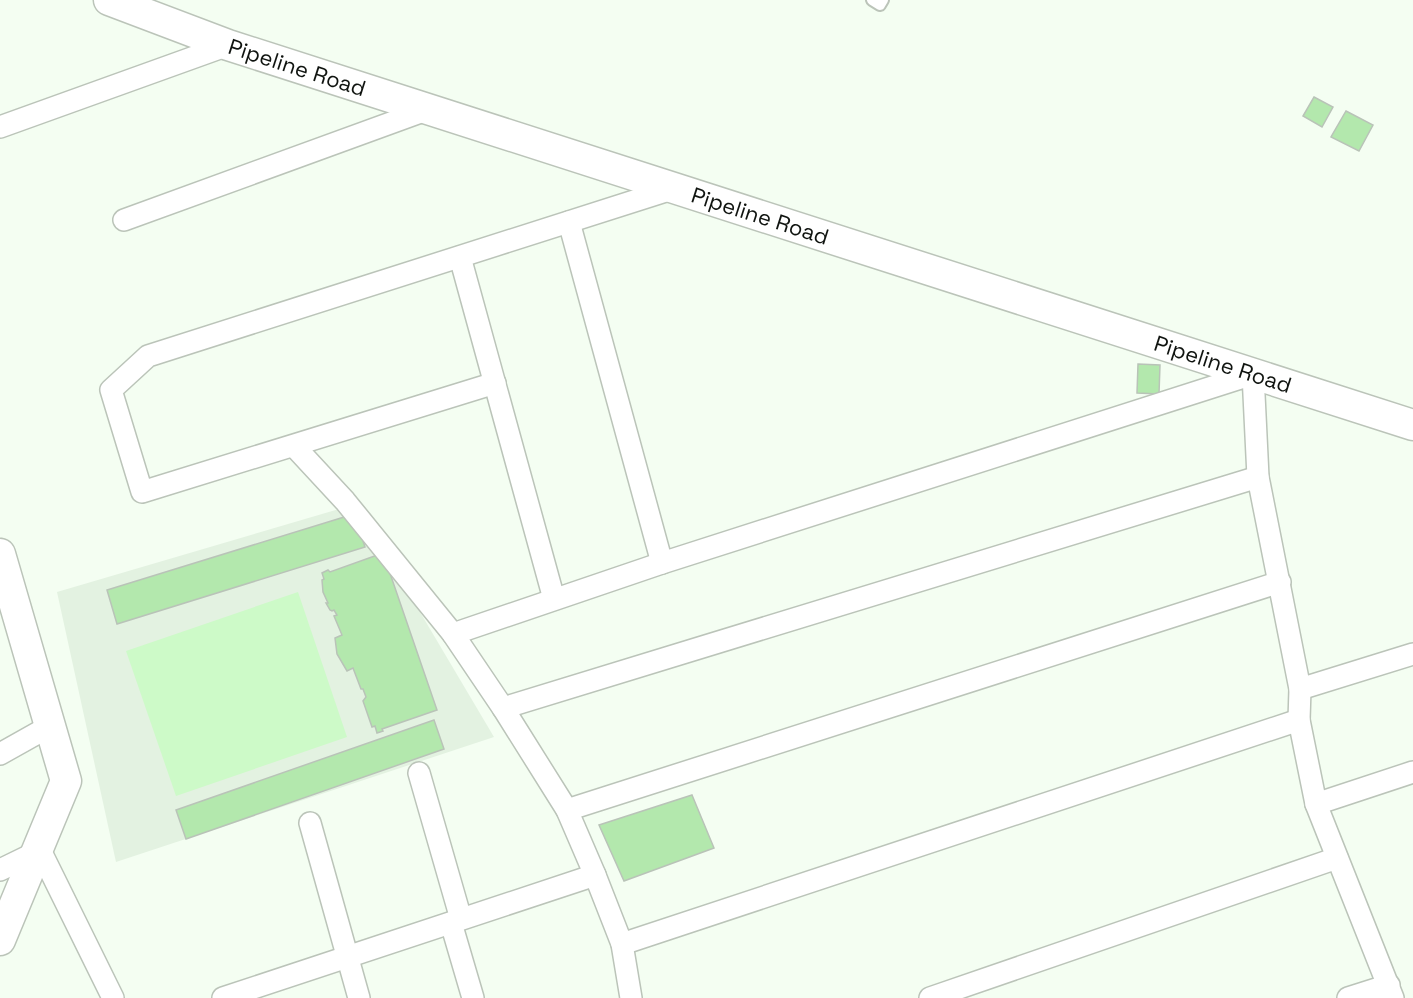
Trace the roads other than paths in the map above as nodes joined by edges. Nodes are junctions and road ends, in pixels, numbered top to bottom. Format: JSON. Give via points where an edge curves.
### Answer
{"nodes":[{"id":1,"x":109,"y":0,"type":"edge"},
{"id":2,"x":872,"y":0,"type":"edge"},
{"id":3,"x":883,"y":0,"type":"edge"},
{"id":4,"x":228,"y":45,"type":"junction"},
{"id":5,"x":429,"y":110,"type":"junction"},
{"id":6,"x":0,"y":127,"type":"edge"},
{"id":7,"x":675,"y":188,"type":"junction"},
{"id":8,"x":124,"y":220,"type":"dead end"},
{"id":9,"x":569,"y":222,"type":"junction"},
{"id":10,"x":460,"y":257,"type":"junction"},
{"id":11,"x":1253,"y":374,"type":"junction"},
{"id":12,"x":495,"y":383,"type":"junction"},
{"id":13,"x":1413,"y":425,"type":"edge"},
{"id":14,"x":294,"y":446,"type":"junction"},
{"id":15,"x":1258,"y":477,"type":"junction"},
{"id":16,"x":0,"y":554,"type":"edge"},
{"id":17,"x":662,"y":563,"type":"junction"},
{"id":18,"x":1280,"y":582,"type":"junction"},
{"id":19,"x":554,"y":599,"type":"junction"},
{"id":20,"x":453,"y":634,"type":"junction"},
{"id":21,"x":1413,"y":654,"type":"edge"},
{"id":22,"x":1300,"y":689,"type":"junction"},
{"id":23,"x":503,"y":708,"type":"junction"},
{"id":24,"x":1299,"y":720,"type":"junction"},
{"id":25,"x":50,"y":726,"type":"junction"},
{"id":26,"x":0,"y":754,"type":"edge"},
{"id":27,"x":1413,"y":772,"type":"edge"},
{"id":28,"x":419,"y":773,"type":"dead end"},
{"id":29,"x":1316,"y":804,"type":"junction"},
{"id":30,"x":567,"y":810,"type":"junction"},
{"id":31,"x":309,"y":823,"type":"dead end"},
{"id":32,"x":38,"y":850,"type":"junction"},
{"id":33,"x":1337,"y":858,"type":"junction"},
{"id":34,"x":0,"y":870,"type":"edge"},
{"id":35,"x":595,"y":875,"type":"junction"},
{"id":36,"x":456,"y":921,"type":"junction"},
{"id":37,"x":0,"y":940,"type":"edge"},
{"id":38,"x":622,"y":944,"type":"junction"},
{"id":39,"x":348,"y":956,"type":"junction"},
{"id":40,"x":1391,"y":991,"type":"edge"},
{"id":41,"x":113,"y":998,"type":"edge"},
{"id":42,"x":223,"y":998,"type":"edge"},
{"id":43,"x":359,"y":998,"type":"edge"},
{"id":44,"x":473,"y":998,"type":"edge"},
{"id":45,"x":631,"y":998,"type":"edge"},
{"id":46,"x":930,"y":998,"type":"edge"},
{"id":47,"x":1348,"y":998,"type":"edge"}],
"edges":[{"from":1,"to":4,"type":"street","name":"Pipeline Road"},
{"from":2,"to":3,"type":"lane","via":[[880,5]]},
{"from":4,"to":5,"type":"street","name":"Pipeline Road"},
{"from":4,"to":6,"type":"street"},
{"from":5,"to":7,"type":"street","name":"Pipeline Road"},
{"from":5,"to":8,"type":"street"},
{"from":7,"to":9,"type":"street"},
{"from":7,"to":11,"type":"street","name":"Pipeline Road"},
{"from":9,"to":10,"type":"street"},
{"from":9,"to":17,"type":"street"},
{"from":10,"to":12,"type":"street"},
{"from":10,"to":14,"type":"street","via":[[148,356],[111,390],[142,492]]},
{"from":11,"to":13,"type":"street","name":"Pipeline Road"},
{"from":11,"to":15,"type":"street"},
{"from":11,"to":17,"type":"street"},
{"from":12,"to":14,"type":"street"},
{"from":12,"to":19,"type":"street"},
{"from":14,"to":20,"type":"street","via":[[345,501]]},
{"from":15,"to":18,"type":"street"},
{"from":15,"to":23,"type":"street"},
{"from":16,"to":25,"type":"street"},
{"from":17,"to":19,"type":"street"},
{"from":18,"to":22,"type":"street"},
{"from":18,"to":30,"type":"street"},
{"from":19,"to":20,"type":"street"},
{"from":20,"to":23,"type":"street"},
{"from":21,"to":22,"type":"street"},
{"from":22,"to":24,"type":"street"},
{"from":23,"to":30,"type":"street"},
{"from":24,"to":29,"type":"street"},
{"from":24,"to":38,"type":"street"},
{"from":25,"to":26,"type":"street"},
{"from":25,"to":32,"type":"street","via":[[66,781]]},
{"from":27,"to":29,"type":"street"},
{"from":28,"to":36,"type":"street"},
{"from":29,"to":33,"type":"street"},
{"from":30,"to":35,"type":"street"},
{"from":31,"to":39,"type":"street"},
{"from":32,"to":34,"type":"street"},
{"from":32,"to":37,"type":"street"},
{"from":32,"to":41,"type":"street"},
{"from":33,"to":40,"type":"street"},
{"from":33,"to":46,"type":"street"},
{"from":35,"to":36,"type":"street"},
{"from":35,"to":38,"type":"street"},
{"from":36,"to":39,"type":"street"},
{"from":36,"to":44,"type":"street"},
{"from":38,"to":45,"type":"street"},
{"from":39,"to":42,"type":"street"},
{"from":39,"to":43,"type":"street"},
{"from":40,"to":47,"type":"street"}]}
